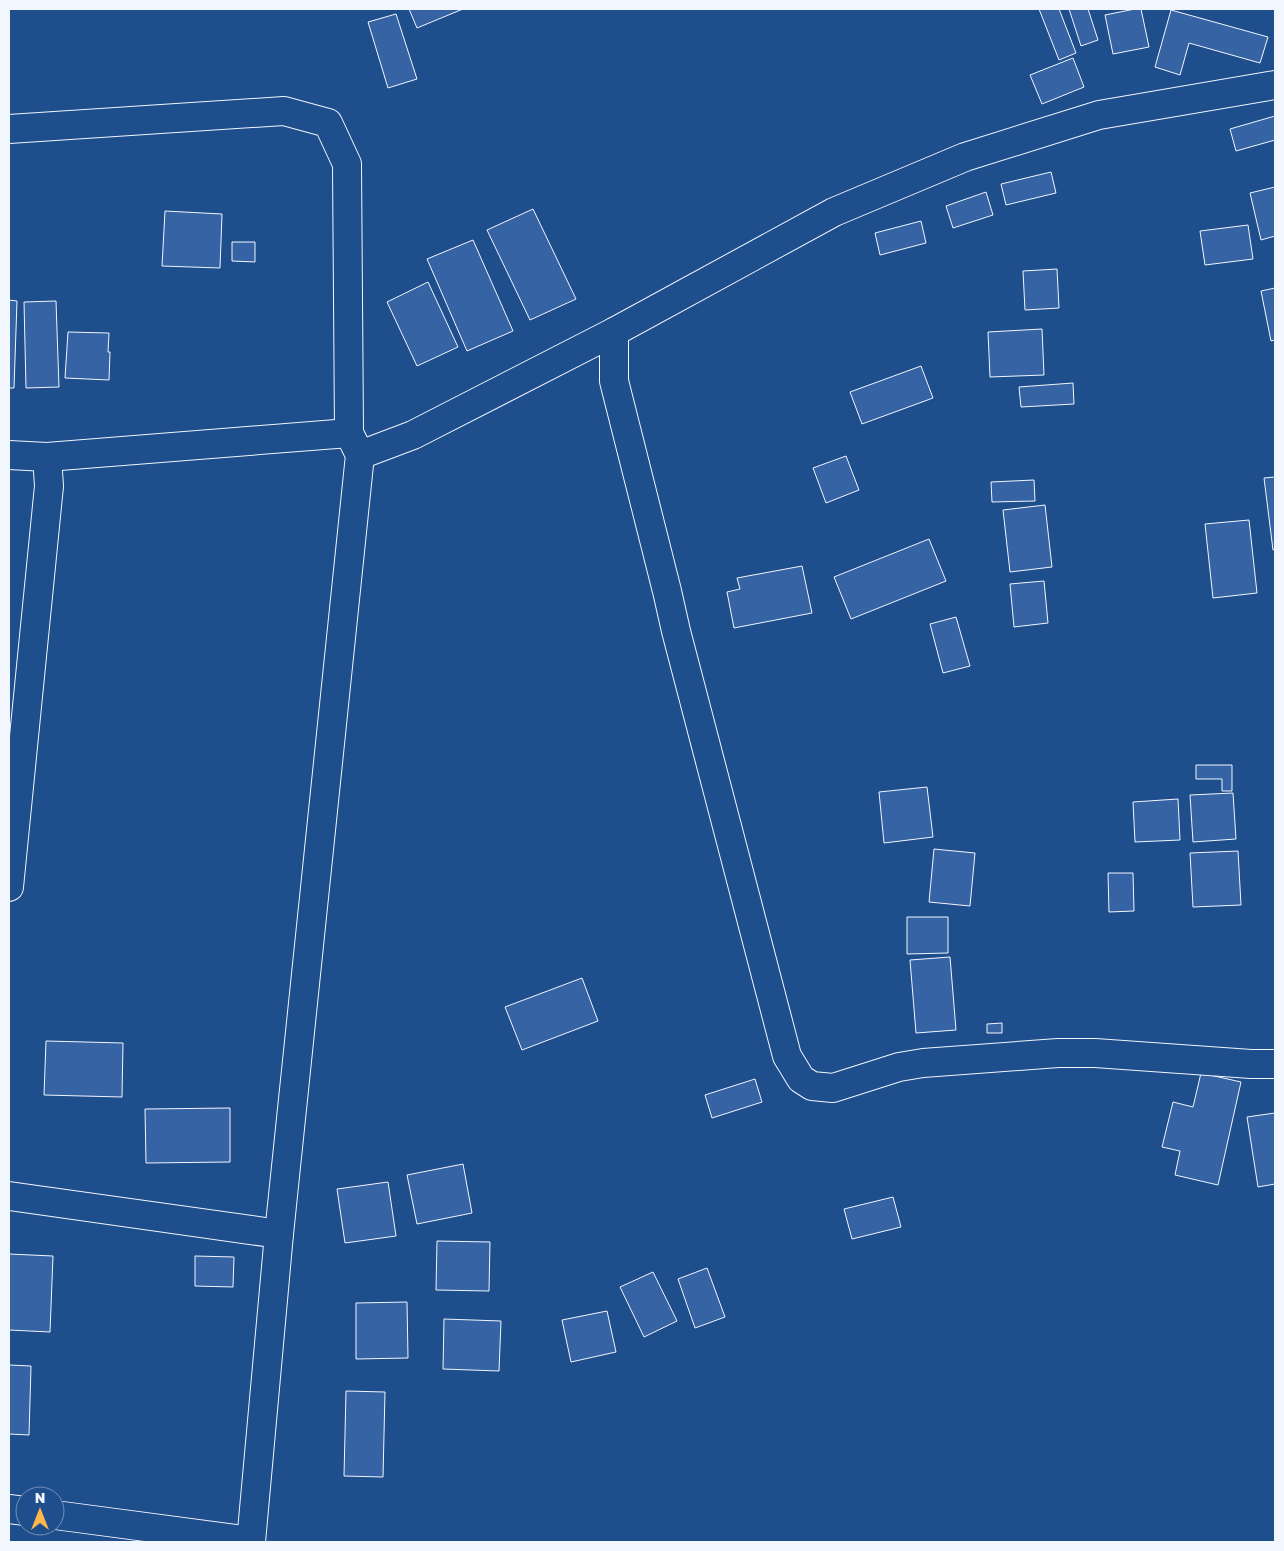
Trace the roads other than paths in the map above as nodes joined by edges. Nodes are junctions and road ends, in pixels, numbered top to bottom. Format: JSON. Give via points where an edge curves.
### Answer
{"nodes":[{"id":1,"x":1275,"y":85,"type":"edge"},
{"id":2,"x":9,"y":129,"type":"edge"},
{"id":3,"x":614,"y":332,"type":"junction"},
{"id":4,"x":354,"y":444,"type":"junction"},
{"id":5,"x":9,"y":456,"type":"edge"},
{"id":6,"x":47,"y":457,"type":"junction"},
{"id":7,"x":9,"y":887,"type":"edge"},
{"id":8,"x":1275,"y":1064,"type":"edge"},
{"id":9,"x":9,"y":1196,"type":"edge"},
{"id":10,"x":279,"y":1234,"type":"junction"},
{"id":11,"x":65,"y":1516,"type":"edge"},
{"id":12,"x":251,"y":1541,"type":"edge"}],
"edges":[{"from":1,"to":3,"type":"street","via":[[1099,115],[966,157],[834,212]]},
{"from":2,"to":4,"type":"street","via":[[284,111],[328,123],[347,164]]},
{"from":3,"to":4,"type":"street","via":[[413,435]]},
{"from":3,"to":8,"type":"street","via":[[614,381],[676,631],[787,1056],[801,1079],[812,1086],[833,1088],[899,1066],[1058,1053]]},
{"from":4,"to":6,"type":"street"},
{"from":4,"to":10,"type":"street"},
{"from":5,"to":6,"type":"street"},
{"from":6,"to":7,"type":"street","via":[[49,486]]},
{"from":9,"to":10,"type":"street"},
{"from":10,"to":12,"type":"street"},
{"from":11,"to":12,"type":"street"}]}
